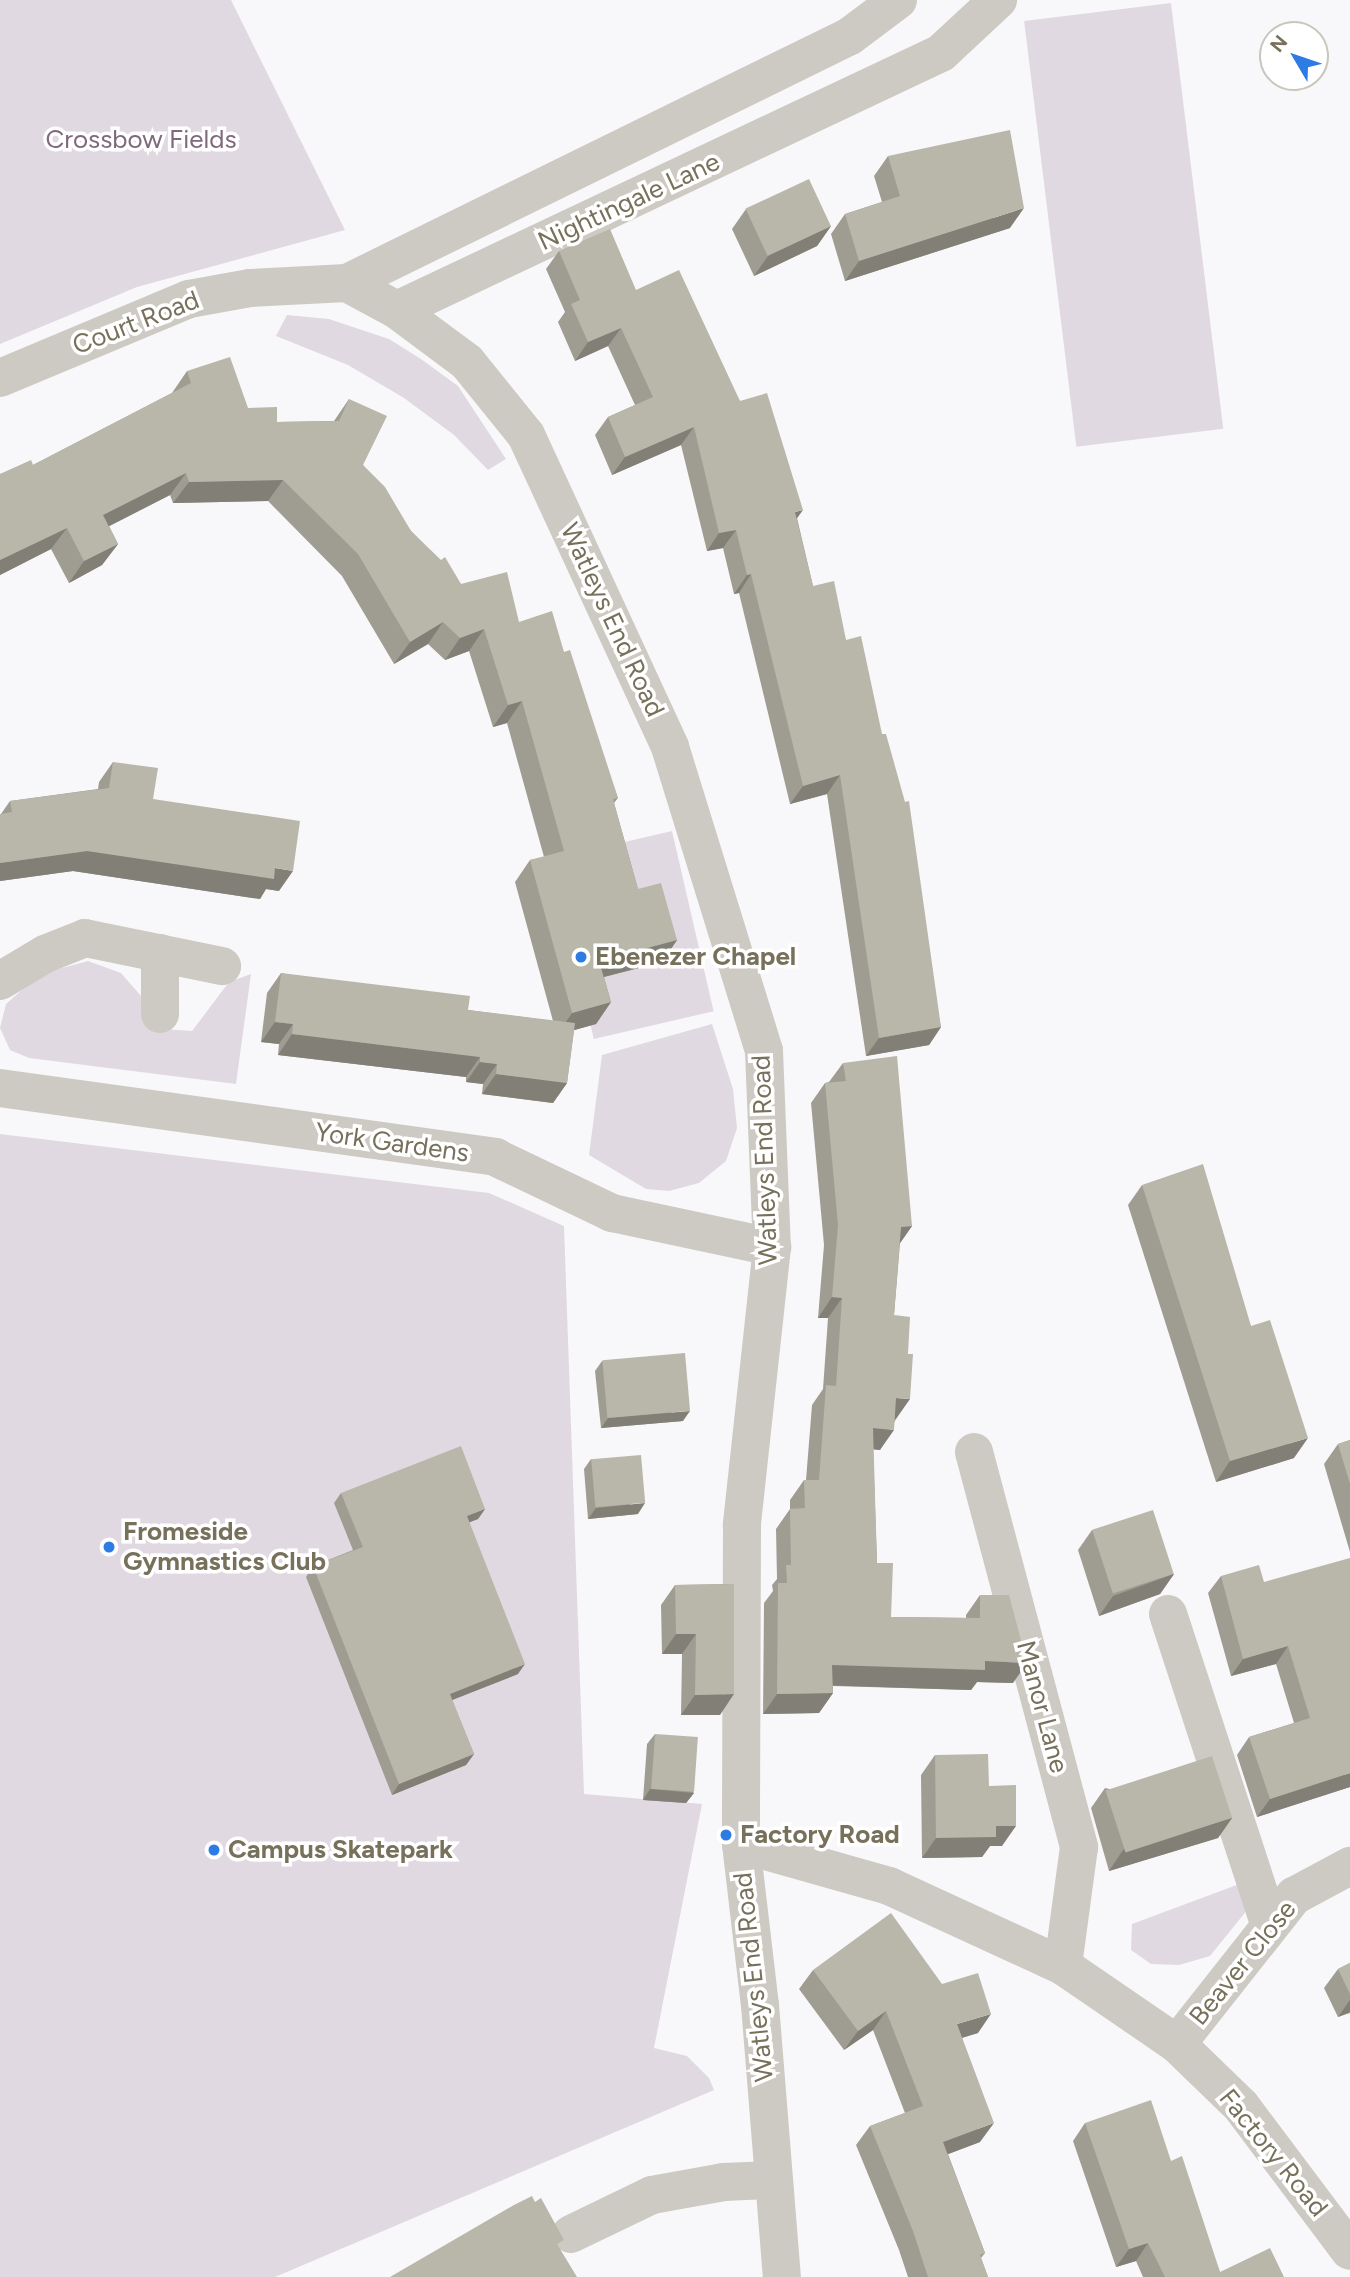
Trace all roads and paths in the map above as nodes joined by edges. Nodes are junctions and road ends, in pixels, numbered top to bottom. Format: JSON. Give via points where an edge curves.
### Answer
{"nodes":[{"id":1,"x":898,"y":0,"type":"edge"},
{"id":2,"x":998,"y":0,"type":"edge"},
{"id":3,"x":347,"y":283,"type":"junction"},
{"id":4,"x":397,"y":310,"type":"junction"},
{"id":5,"x":0,"y":378,"type":"edge"},
{"id":6,"x":160,"y":953,"type":"junction"},
{"id":7,"x":222,"y":966,"type":"dead end"},
{"id":8,"x":0,"y":981,"type":"edge"},
{"id":9,"x":160,"y":1014,"type":"dead end"},
{"id":10,"x":0,"y":1088,"type":"edge"},
{"id":11,"x":772,"y":1247,"type":"junction"},
{"id":12,"x":974,"y":1452,"type":"dead end"},
{"id":13,"x":1168,"y":1614,"type":"dead end"},
{"id":14,"x":741,"y":1844,"type":"junction"},
{"id":15,"x":1350,"y":1866,"type":"edge"},
{"id":16,"x":1270,"y":1926,"type":"junction"},
{"id":17,"x":1063,"y":1966,"type":"junction"},
{"id":18,"x":1177,"y":2045,"type":"junction"},
{"id":19,"x":770,"y":2180,"type":"junction"},
{"id":20,"x":571,"y":2234,"type":"dead end"},
{"id":21,"x":1350,"y":2251,"type":"edge"},
{"id":22,"x":782,"y":2277,"type":"edge"}],
"edges":[{"from":1,"to":3,"type":"street","via":[[850,36]]},
{"from":2,"to":4,"type":"street","name":"Nightingale Lane","via":[[941,53]]},
{"from":3,"to":4,"type":"street"},
{"from":3,"to":5,"type":"street","name":"Court Road","via":[[250,288],[189,299]]},
{"from":4,"to":11,"type":"street","name":"Watleys End Road","via":[[467,362],[526,435],[670,747],[764,1051]]},
{"from":6,"to":7,"type":"street"},
{"from":6,"to":8,"type":"street","via":[[85,938],[45,954]]},
{"from":6,"to":9,"type":"street"},
{"from":10,"to":11,"type":"street","name":"York Gardens","via":[[495,1157],[612,1213]]},
{"from":11,"to":14,"type":"street","name":"Watleys End Road","via":[[742,1525]]},
{"from":12,"to":17,"type":"street","name":"Manor Lane","via":[[1079,1847]]},
{"from":13,"to":16,"type":"street"},
{"from":14,"to":17,"type":"street","name":"Factory Road","via":[[889,1886]]},
{"from":14,"to":19,"type":"street","name":"Watleys End Road","via":[[760,2005]]},
{"from":15,"to":16,"type":"street","name":"Beaver Close","via":[[1294,1896]]},
{"from":16,"to":18,"type":"street","name":"Beaver Close"},
{"from":17,"to":18,"type":"street","name":"Factory Road"},
{"from":18,"to":21,"type":"street","name":"Factory Road","via":[[1241,2106]]},
{"from":19,"to":20,"type":"street","via":[[652,2194]]},
{"from":19,"to":22,"type":"street","name":"Watleys End Road"}]}
